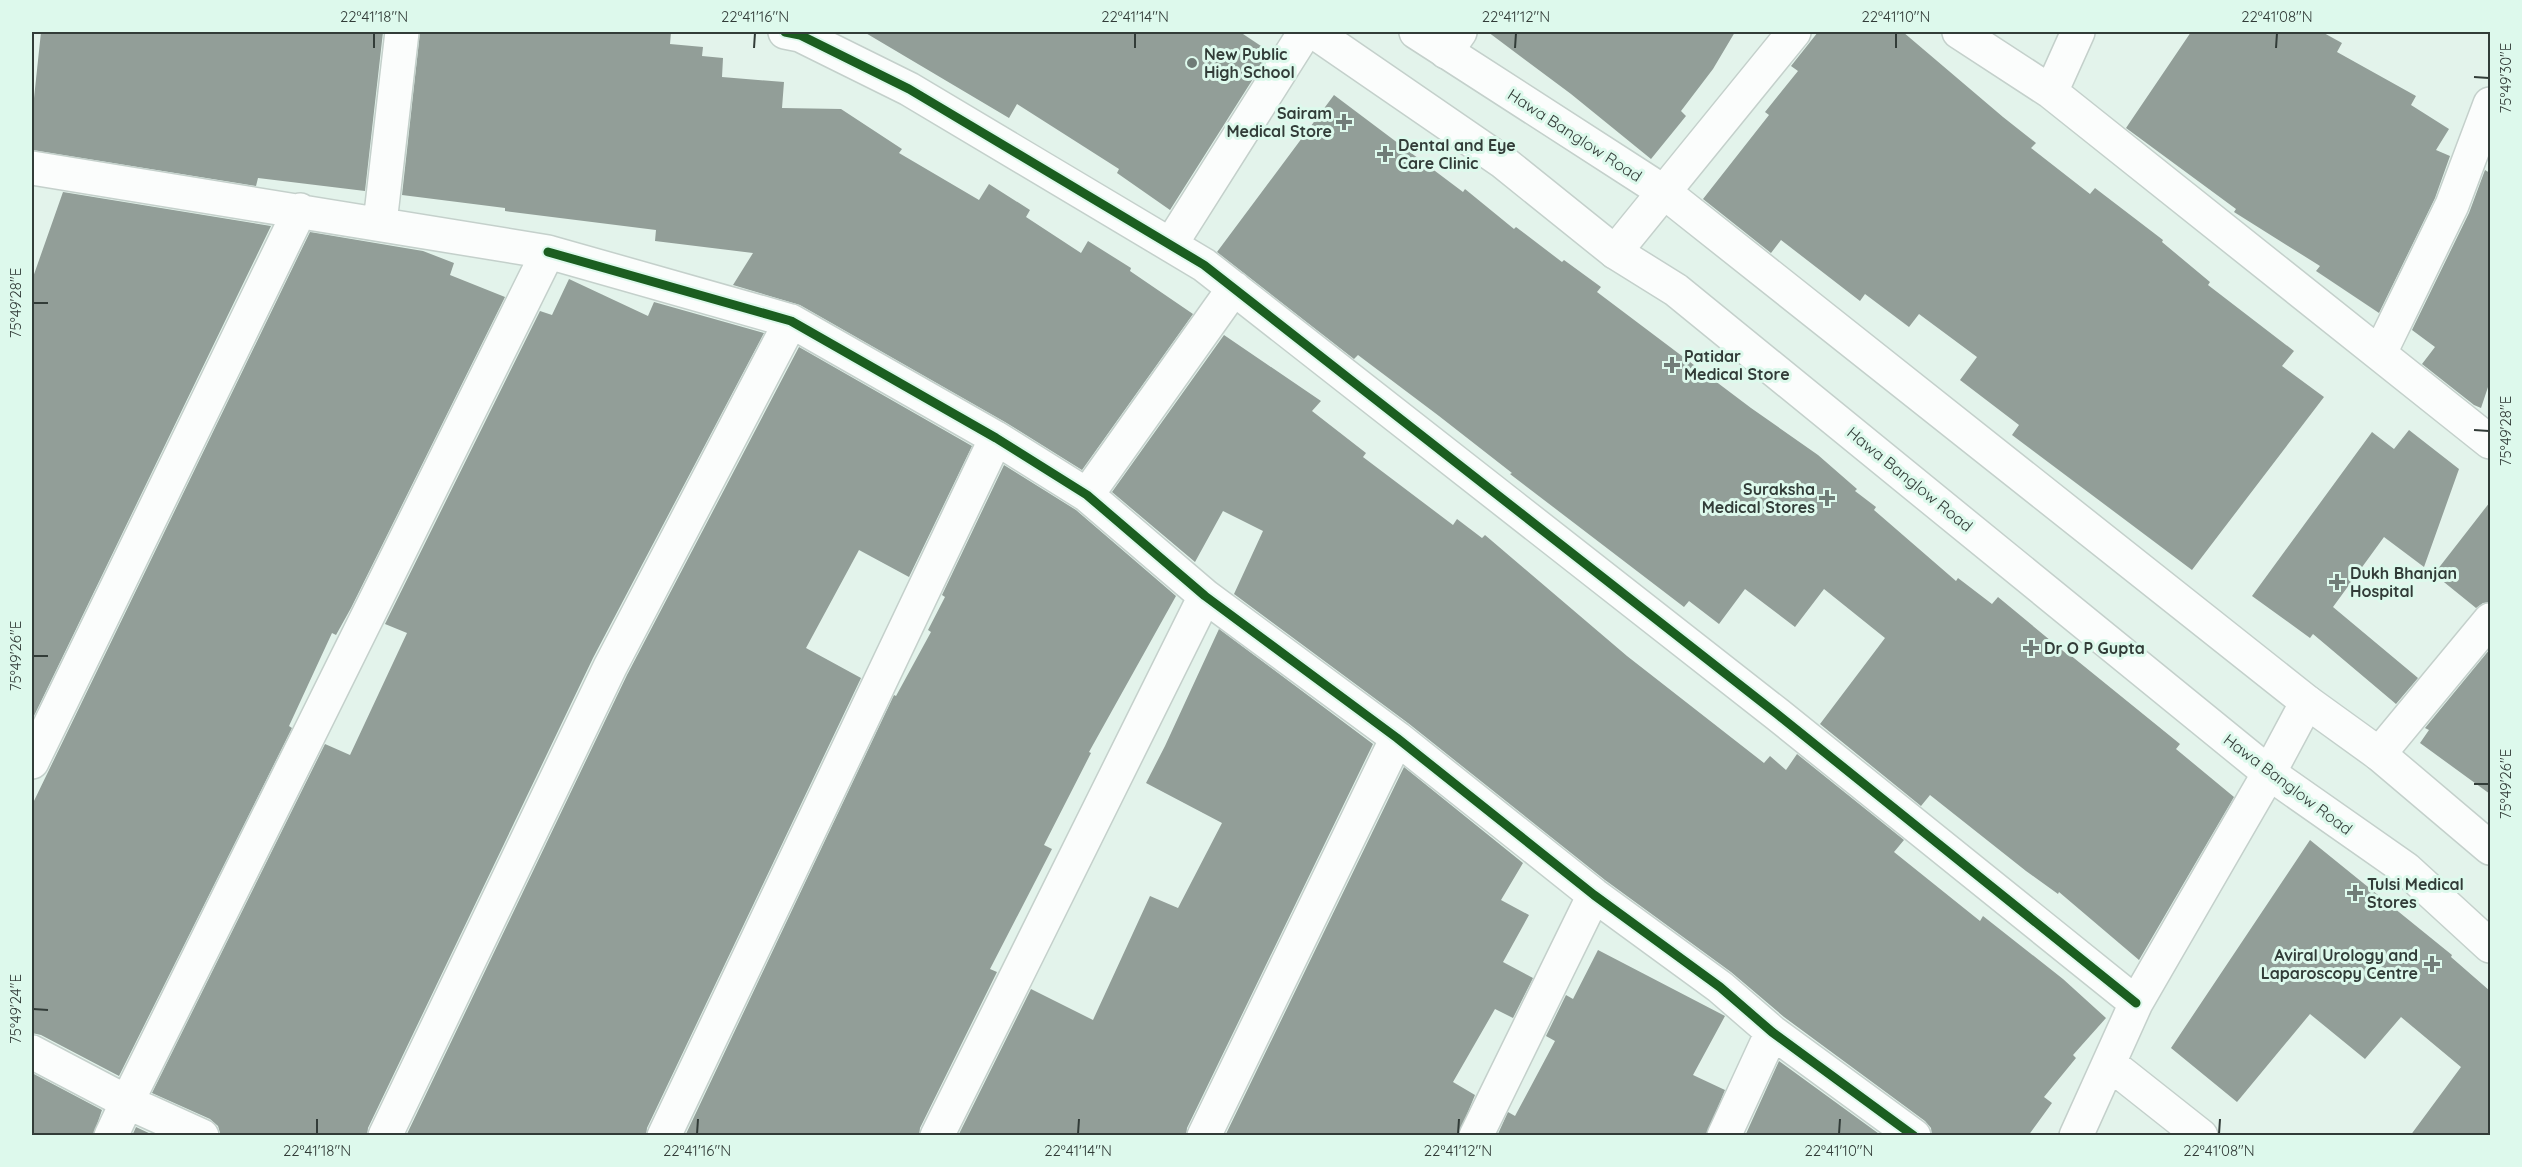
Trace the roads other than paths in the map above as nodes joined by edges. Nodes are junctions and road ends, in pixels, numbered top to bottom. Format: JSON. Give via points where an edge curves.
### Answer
{"nodes":[{"id":1,"x":402,"y":32,"type":"edge"},
{"id":2,"x":785,"y":32,"type":"edge"},
{"id":3,"x":1305,"y":32,"type":"edge"},
{"id":4,"x":1314,"y":32,"type":"edge"},
{"id":5,"x":1416,"y":32,"type":"edge"},
{"id":6,"x":1794,"y":32,"type":"edge"},
{"id":7,"x":1959,"y":32,"type":"edge"},
{"id":8,"x":2078,"y":32,"type":"edge"},
{"id":9,"x":1453,"y":41,"type":"edge"},
{"id":10,"x":2051,"y":92,"type":"junction"},
{"id":11,"x":2490,"y":104,"type":"edge"},
{"id":12,"x":36,"y":177,"type":"edge"},
{"id":13,"x":1664,"y":192,"type":"junction"},
{"id":14,"x":300,"y":210,"type":"junction"},
{"id":15,"x":380,"y":223,"type":"junction"},
{"id":16,"x":1171,"y":244,"type":"junction"},
{"id":17,"x":548,"y":252,"type":"junction"},
{"id":18,"x":1615,"y":252,"type":"junction"},
{"id":19,"x":1234,"y":288,"type":"junction"},
{"id":20,"x":791,"y":321,"type":"junction"},
{"id":21,"x":2380,"y":353,"type":"junction"},
{"id":22,"x":996,"y":438,"type":"junction"},
{"id":23,"x":2490,"y":442,"type":"edge"},
{"id":24,"x":1087,"y":495,"type":"junction"},
{"id":25,"x":1205,"y":596,"type":"junction"},
{"id":26,"x":2490,"y":620,"type":"edge"},
{"id":27,"x":2307,"y":702,"type":"junction"},
{"id":28,"x":1396,"y":738,"type":"junction"},
{"id":29,"x":2379,"y":754,"type":"junction"},
{"id":30,"x":32,"y":762,"type":"edge"},
{"id":31,"x":2269,"y":773,"type":"junction"},
{"id":32,"x":2490,"y":848,"type":"edge"},
{"id":33,"x":1594,"y":895,"type":"junction"},
{"id":34,"x":2490,"y":946,"type":"edge"},
{"id":35,"x":2136,"y":1003,"type":"junction"},
{"id":36,"x":1772,"y":1032,"type":"junction"},
{"id":37,"x":32,"y":1052,"type":"edge"},
{"id":38,"x":2110,"y":1064,"type":"junction"},
{"id":39,"x":127,"y":1102,"type":"junction"},
{"id":40,"x":111,"y":1136,"type":"edge"},
{"id":41,"x":202,"y":1136,"type":"edge"},
{"id":42,"x":385,"y":1136,"type":"edge"},
{"id":43,"x":664,"y":1136,"type":"edge"},
{"id":44,"x":937,"y":1136,"type":"edge"},
{"id":45,"x":1204,"y":1136,"type":"edge"},
{"id":46,"x":1476,"y":1136,"type":"edge"},
{"id":47,"x":1724,"y":1136,"type":"edge"},
{"id":48,"x":1914,"y":1136,"type":"edge"},
{"id":49,"x":2076,"y":1136,"type":"edge"},
{"id":50,"x":2201,"y":1136,"type":"edge"}],
"edges":[{"from":1,"to":15,"type":"street"},
{"from":2,"to":16,"type":"street","via":[[800,35],[909,89]]},
{"from":3,"to":16,"type":"street"},
{"from":4,"to":18,"type":"street","name":"Hawa Banglow Road","via":[[1503,162]]},
{"from":5,"to":9,"type":"street","name":"Hawa Banglow Road"},
{"from":6,"to":13,"type":"street"},
{"from":7,"to":10,"type":"street"},
{"from":8,"to":10,"type":"street"},
{"from":9,"to":13,"type":"street","name":"Hawa Banglow Road"},
{"from":10,"to":21,"type":"street"},
{"from":11,"to":21,"type":"street","via":[[2452,205]]},
{"from":12,"to":14,"type":"street"},
{"from":13,"to":18,"type":"street"},
{"from":13,"to":27,"type":"street","name":"Hawa Banglow Road"},
{"from":14,"to":15,"type":"street"},
{"from":14,"to":30,"type":"street"},
{"from":15,"to":17,"type":"street"},
{"from":16,"to":19,"type":"street"},
{"from":17,"to":20,"type":"street"},
{"from":17,"to":39,"type":"street"},
{"from":18,"to":31,"type":"street","name":"Hawa Banglow Road","via":[[1676,290]]},
{"from":19,"to":24,"type":"street"},
{"from":19,"to":35,"type":"street","via":[[1786,721]]},
{"from":20,"to":22,"type":"street"},
{"from":20,"to":42,"type":"street","via":[[610,667]]},
{"from":21,"to":23,"type":"street"},
{"from":22,"to":24,"type":"street"},
{"from":22,"to":43,"type":"street"},
{"from":24,"to":25,"type":"street"},
{"from":25,"to":28,"type":"street"},
{"from":25,"to":44,"type":"street"},
{"from":26,"to":29,"type":"street"},
{"from":27,"to":29,"type":"street","name":"Hawa Banglow Road"},
{"from":27,"to":31,"type":"street"},
{"from":28,"to":33,"type":"street"},
{"from":28,"to":45,"type":"street"},
{"from":29,"to":32,"type":"street","name":"Hawa Banglow Road"},
{"from":31,"to":34,"type":"street","name":"Hawa Banglow Road","via":[[2406,869]]},
{"from":31,"to":35,"type":"street"},
{"from":33,"to":36,"type":"street","via":[[1720,987]]},
{"from":33,"to":46,"type":"street"},
{"from":35,"to":38,"type":"street"},
{"from":36,"to":47,"type":"street"},
{"from":36,"to":48,"type":"street"},
{"from":37,"to":39,"type":"street"},
{"from":38,"to":49,"type":"street"},
{"from":38,"to":50,"type":"street"},
{"from":39,"to":40,"type":"street"},
{"from":39,"to":41,"type":"street"}]}
